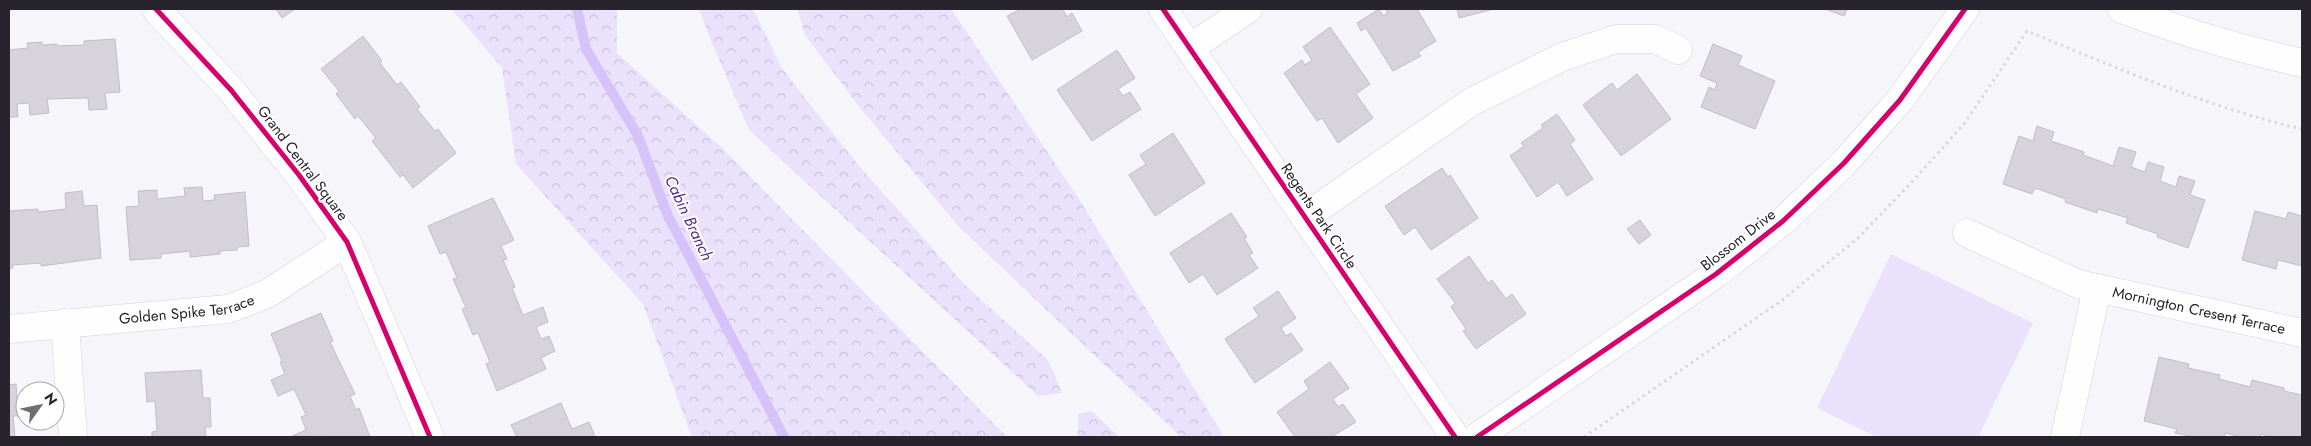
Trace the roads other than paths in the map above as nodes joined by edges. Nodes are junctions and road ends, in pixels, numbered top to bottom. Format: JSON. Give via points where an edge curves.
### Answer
{"nodes":[{"id":1,"x":156,"y":9,"type":"edge"},
{"id":2,"x":1163,"y":9,"type":"edge"},
{"id":3,"x":1248,"y":9,"type":"edge"},
{"id":4,"x":1966,"y":9,"type":"edge"},
{"id":5,"x":2122,"y":9,"type":"edge"},
{"id":6,"x":1190,"y":48,"type":"junction"},
{"id":7,"x":1678,"y":50,"type":"dead end"},
{"id":8,"x":2302,"y":63,"type":"edge"},
{"id":9,"x":1305,"y":217,"type":"junction"},
{"id":10,"x":1967,"y":233,"type":"dead end"},
{"id":11,"x":347,"y":242,"type":"junction"},
{"id":12,"x":2097,"y":288,"type":"junction"},
{"id":13,"x":65,"y":323,"type":"junction"},
{"id":14,"x":9,"y":329,"type":"edge"},
{"id":15,"x":2302,"y":333,"type":"edge"},
{"id":16,"x":73,"y":437,"type":"edge"},
{"id":17,"x":430,"y":437,"type":"edge"},
{"id":18,"x":1455,"y":437,"type":"edge"},
{"id":19,"x":1477,"y":437,"type":"edge"},
{"id":20,"x":2065,"y":437,"type":"edge"}],
"edges":[{"from":1,"to":11,"type":"street","name":"Grand Central Square","via":[[231,90]]},
{"from":2,"to":6,"type":"street","name":"Regents Park Circle"},
{"from":3,"to":6,"type":"street"},
{"from":4,"to":19,"type":"street","name":"Blossom Drive","via":[[1900,100],[1844,163],[1783,221],[1716,274]]},
{"from":5,"to":8,"type":"street","via":[[2240,49]]},
{"from":6,"to":9,"type":"street","name":"Regents Park Circle"},
{"from":7,"to":9,"type":"street","via":[[1655,39],[1616,39],[1562,57],[1473,101]]},
{"from":9,"to":18,"type":"street","name":"Regents Park Circle"},
{"from":10,"to":12,"type":"street","name":"Mornington Cresent Terrace","via":[[2078,284]]},
{"from":11,"to":13,"type":"street","name":"Golden Spike Terrace","via":[[267,294],[228,309]]},
{"from":11,"to":17,"type":"street","name":"Grand Central Square"},
{"from":12,"to":15,"type":"street","name":"Mornington Cresent Terrace"},
{"from":12,"to":20,"type":"street","name":"Mornington Cresent Terrace"},
{"from":13,"to":14,"type":"street","name":"Golden Spike Terrace"},
{"from":13,"to":16,"type":"street"}]}
